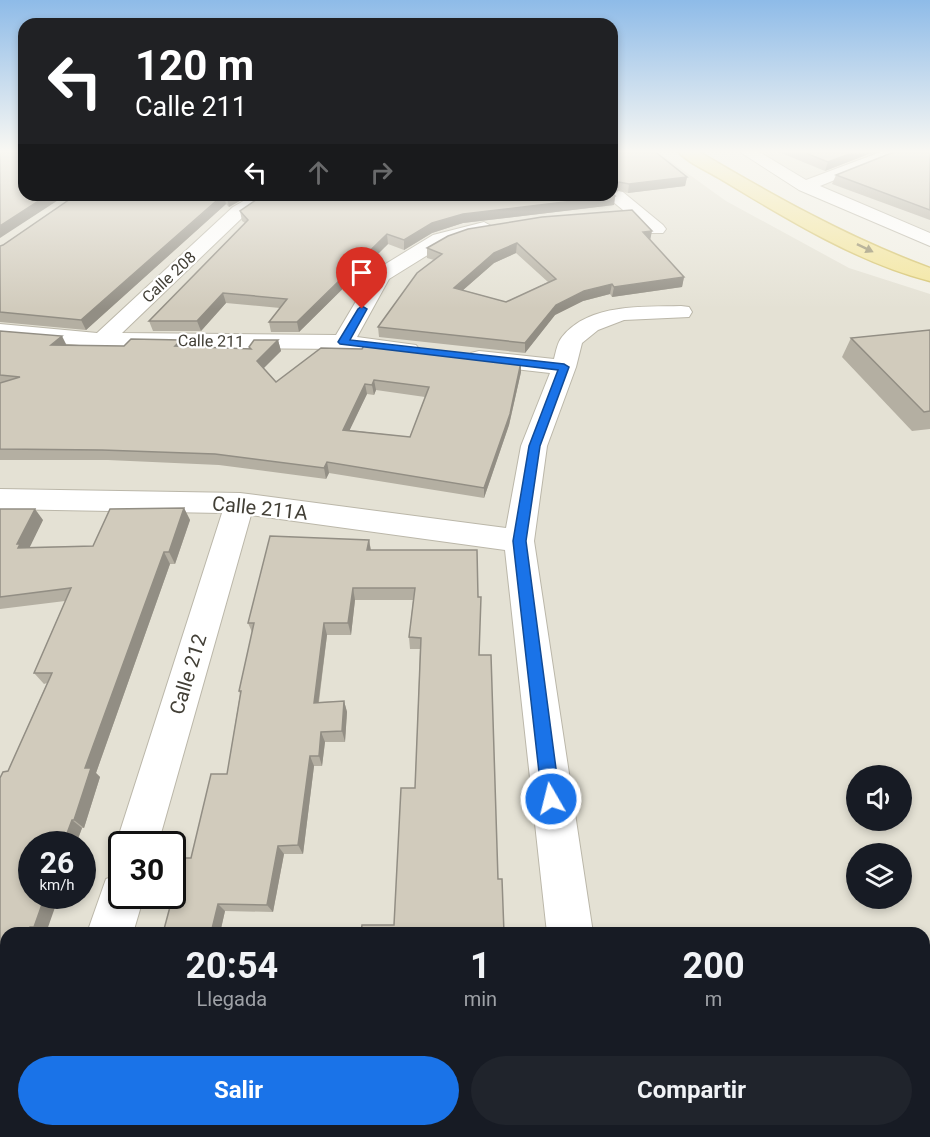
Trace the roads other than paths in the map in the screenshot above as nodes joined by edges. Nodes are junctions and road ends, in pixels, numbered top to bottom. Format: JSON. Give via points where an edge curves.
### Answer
{"nodes":[{"id":1,"x":252,"y":203,"type":"edge"},
{"id":2,"x":625,"y":203,"type":"edge"},
{"id":3,"x":773,"y":203,"type":"edge"},
{"id":4,"x":813,"y":203,"type":"edge"},
{"id":5,"x":844,"y":203,"type":"edge"},
{"id":6,"x":634,"y":211,"type":"junction"},
{"id":7,"x":611,"y":213,"type":"edge"},
{"id":8,"x":498,"y":225,"type":"edge"},
{"id":9,"x":657,"y":229,"type":"dead end"},
{"id":10,"x":930,"y":240,"type":"edge"},
{"id":11,"x":930,"y":253,"type":"edge"},
{"id":12,"x":930,"y":275,"type":"edge"},
{"id":13,"x":681,"y":312,"type":"dead end"},
{"id":14,"x":0,"y":331,"type":"edge"},
{"id":15,"x":102,"y":340,"type":"junction"},
{"id":16,"x":343,"y":342,"type":"junction"},
{"id":17,"x":425,"y":352,"type":"edge"},
{"id":18,"x":460,"y":356,"type":"edge"},
{"id":19,"x":564,"y":367,"type":"junction"},
{"id":20,"x":0,"y":499,"type":"edge"},
{"id":21,"x":240,"y":503,"type":"junction"},
{"id":22,"x":519,"y":541,"type":"junction"},
{"id":23,"x":141,"y":831,"type":"edge"},
{"id":24,"x":118,"y":909,"type":"edge"},
{"id":25,"x":112,"y":927,"type":"edge"},
{"id":26,"x":569,"y":927,"type":"edge"}],
"edges":[{"from":1,"to":15,"type":"street","name":"Calle 208","via":[[239,211]]},
{"from":2,"to":6,"type":"street"},
{"from":3,"to":12,"type":"main road","one_way":true,"via":[[895,263]]},
{"from":4,"to":11,"type":"main road","via":[[871,234]]},
{"from":5,"to":10,"type":"street"},
{"from":6,"to":7,"type":"street"},
{"from":6,"to":9,"type":"street"},
{"from":8,"to":16,"type":"street","via":[[440,239],[381,275]]},
{"from":13,"to":19,"type":"street","via":[[621,314],[590,325],[571,340]]},
{"from":14,"to":15,"type":"street","name":"Calle 211"},
{"from":15,"to":16,"type":"street","name":"Calle 211"},
{"from":16,"to":17,"type":"street","name":"Calle 211"},
{"from":18,"to":19,"type":"street"},
{"from":19,"to":22,"type":"street","via":[[534,446]]},
{"from":20,"to":21,"type":"street","name":"Calle 211A"},
{"from":21,"to":22,"type":"street","name":"Calle 211A"},
{"from":21,"to":23,"type":"street","name":"Calle 212"},
{"from":22,"to":26,"type":"street"},
{"from":24,"to":25,"type":"street"}]}
